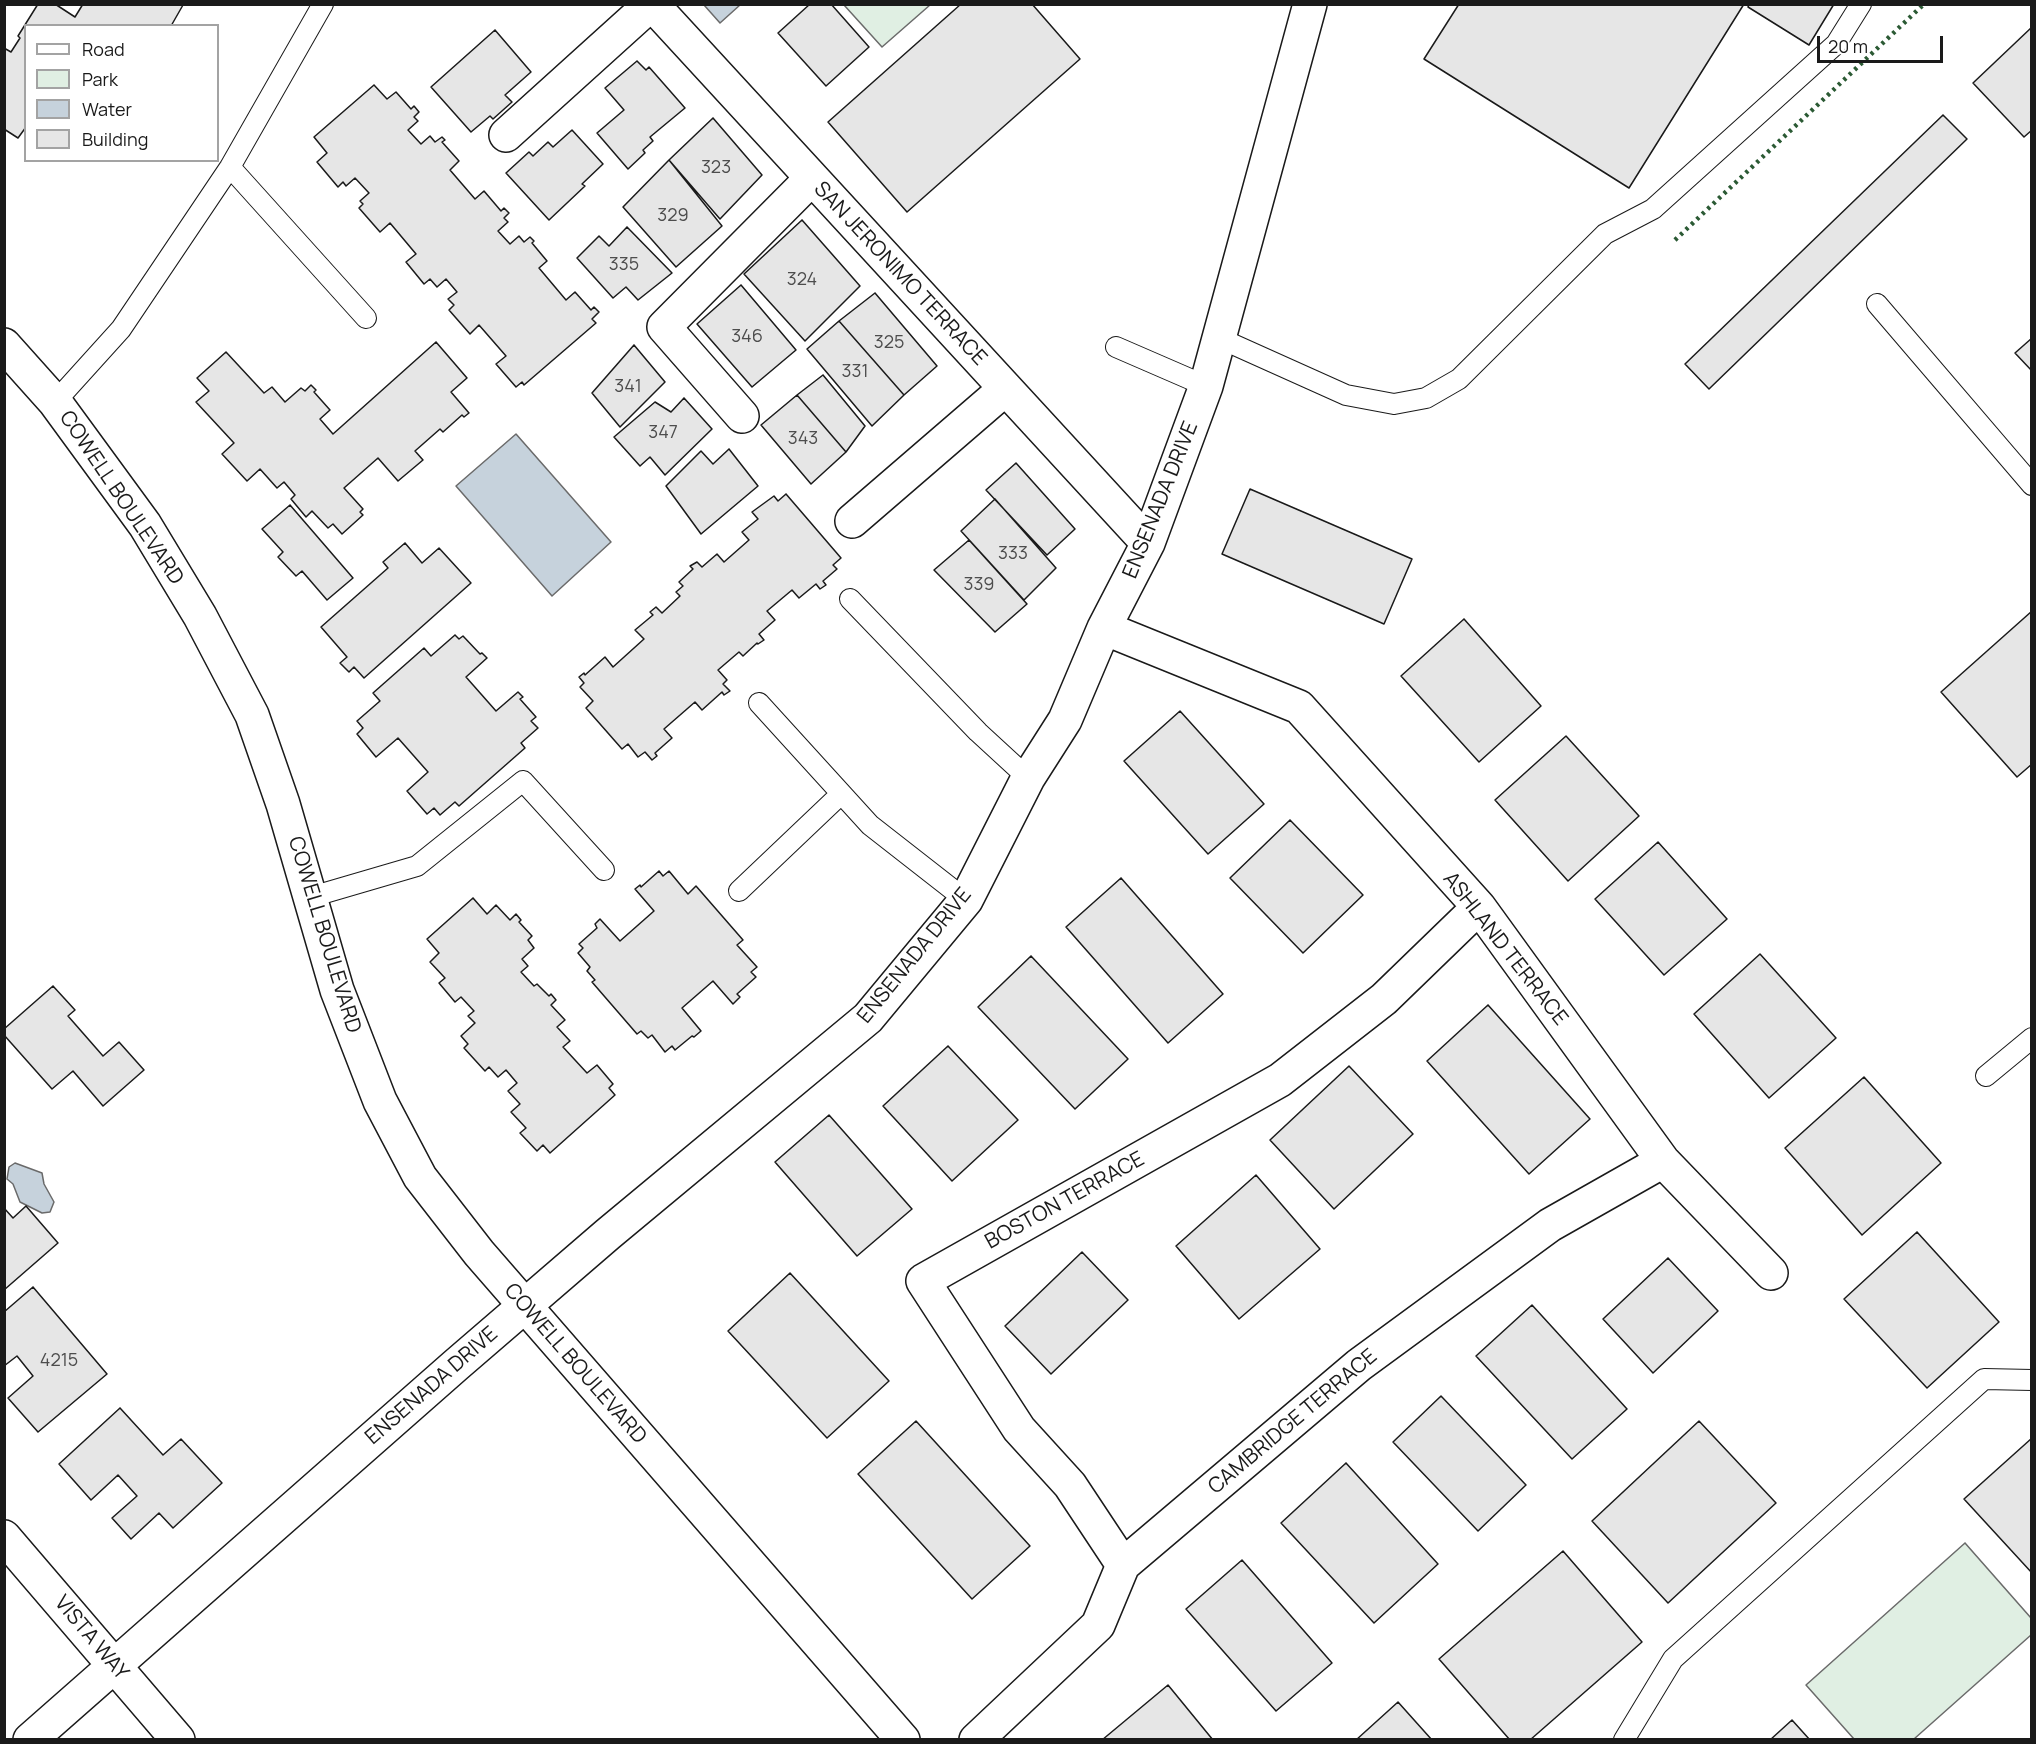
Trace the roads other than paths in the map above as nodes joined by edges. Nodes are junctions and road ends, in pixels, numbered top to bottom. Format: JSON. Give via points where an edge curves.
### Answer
{"nodes":[{"id":1,"x":323,"y":4,"type":"edge"},
{"id":2,"x":652,"y":4,"type":"edge"},
{"id":3,"x":1310,"y":4,"type":"edge"},
{"id":4,"x":1861,"y":4,"type":"edge"},
{"id":5,"x":506,"y":135,"type":"dead end"},
{"id":6,"x":230,"y":167,"type":"junction"},
{"id":7,"x":812,"y":178,"type":"junction"},
{"id":8,"x":1877,"y":304,"type":"dead end"},
{"id":9,"x":366,"y":318,"type":"dead end"},
{"id":10,"x":1219,"y":338,"type":"junction"},
{"id":11,"x":4,"y":345,"type":"edge"},
{"id":12,"x":1116,"y":347,"type":"dead end"},
{"id":13,"x":1206,"y":386,"type":"junction"},
{"id":14,"x":1005,"y":389,"type":"junction"},
{"id":15,"x":56,"y":402,"type":"junction"},
{"id":16,"x":742,"y":416,"type":"dead end"},
{"id":17,"x":2031,"y":484,"type":"edge"},
{"id":18,"x":852,"y":521,"type":"dead end"},
{"id":19,"x":1148,"y":543,"type":"junction"},
{"id":20,"x":850,"y":599,"type":"dead end"},
{"id":21,"x":1104,"y":628,"type":"junction"},
{"id":22,"x":759,"y":703,"type":"dead end"},
{"id":23,"x":1028,"y":778,"type":"junction"},
{"id":24,"x":842,"y":794,"type":"junction"},
{"id":25,"x":604,"y":870,"type":"dead end"},
{"id":26,"x":739,"y":891,"type":"dead end"},
{"id":27,"x":311,"y":897,"type":"junction"},
{"id":28,"x":966,"y":900,"type":"junction"},
{"id":29,"x":1479,"y":908,"type":"junction"},
{"id":30,"x":2031,"y":1038,"type":"edge"},
{"id":31,"x":1986,"y":1076,"type":"dead end"},
{"id":32,"x":1663,"y":1161,"type":"junction"},
{"id":33,"x":1771,"y":1273,"type":"dead end"},
{"id":34,"x":525,"y":1306,"type":"junction"},
{"id":35,"x":2031,"y":1380,"type":"edge"},
{"id":36,"x":4,"y":1537,"type":"edge"},
{"id":37,"x":1123,"y":1565,"type":"junction"},
{"id":38,"x":115,"y":1666,"type":"junction"},
{"id":39,"x":30,"y":1740,"type":"edge"},
{"id":40,"x":178,"y":1740,"type":"edge"},
{"id":41,"x":903,"y":1740,"type":"edge"},
{"id":42,"x":976,"y":1740,"type":"edge"},
{"id":43,"x":1624,"y":1740,"type":"edge"}],
"edges":[{"from":1,"to":6,"type":"lane"},
{"from":2,"to":5,"type":"street"},
{"from":2,"to":7,"type":"street","name":"SAN JERONIMO TERRACE"},
{"from":3,"to":10,"type":"street","name":"ENSENADA DRIVE"},
{"from":4,"to":10,"type":"lane","via":[[1836,44],[1653,208],[1605,234],[1459,379],[1426,398],[1394,404],[1346,395]]},
{"from":6,"to":9,"type":"lane"},
{"from":6,"to":15,"type":"lane","via":[[121,329]]},
{"from":7,"to":14,"type":"street","name":"SAN JERONIMO TERRACE"},
{"from":7,"to":16,"type":"street","via":[[664,327]]},
{"from":8,"to":17,"type":"lane"},
{"from":10,"to":13,"type":"street","name":"ENSENADA DRIVE"},
{"from":11,"to":15,"type":"street","name":"COWELL BOULEVARD"},
{"from":12,"to":13,"type":"lane"},
{"from":13,"to":19,"type":"street","name":"ENSENADA DRIVE"},
{"from":14,"to":18,"type":"street"},
{"from":14,"to":19,"type":"street","name":"SAN JERONIMO TERRACE"},
{"from":15,"to":27,"type":"street","name":"COWELL BOULEVARD","via":[[145,525],[200,616],[252,715]]},
{"from":19,"to":21,"type":"street","name":"ENSENADA DRIVE"},
{"from":20,"to":23,"type":"lane","via":[[978,732]]},
{"from":21,"to":23,"type":"street","name":"ENSENADA DRIVE","via":[[1065,720]]},
{"from":21,"to":29,"type":"street","name":"ASHLAND TERRACE","via":[[1299,707]]},
{"from":22,"to":24,"type":"lane"},
{"from":23,"to":28,"type":"street","name":"ENSENADA DRIVE"},
{"from":24,"to":26,"type":"lane"},
{"from":24,"to":28,"type":"lane","via":[[870,825]]},
{"from":25,"to":27,"type":"lane","via":[[523,781],[417,866]]},
{"from":27,"to":34,"type":"street","name":"COWELL BOULEVARD","via":[[337,990],[380,1101],[420,1177]]},
{"from":28,"to":34,"type":"street","name":"ENSENADA DRIVE","via":[[868,1018]]},
{"from":29,"to":32,"type":"street","name":"ASHLAND TERRACE"},
{"from":29,"to":37,"type":"street","name":"BOSTON TERRACE","via":[[1384,999],[1280,1080],[923,1281],[1019,1429],[1070,1485]]},
{"from":30,"to":31,"type":"lane"},
{"from":32,"to":33,"type":"street","name":"ASHLAND TERRACE"},
{"from":32,"to":37,"type":"street","name":"CAMBRIDGE TERRACE","via":[[1550,1225],[1359,1365]]},
{"from":34,"to":38,"type":"street","name":"ENSENADA DRIVE"},
{"from":34,"to":41,"type":"street","name":"COWELL BOULEVARD"},
{"from":35,"to":43,"type":"lane","via":[[1984,1379],[1673,1659]]},
{"from":36,"to":38,"type":"street","name":"VISTA WAY"},
{"from":37,"to":42,"type":"street","name":"CAMBRIDGE TERRACE","via":[[1098,1625]]},
{"from":38,"to":39,"type":"street","name":"ENSENADA DRIVE"},
{"from":38,"to":40,"type":"street","name":"VISTA WAY"}]}
